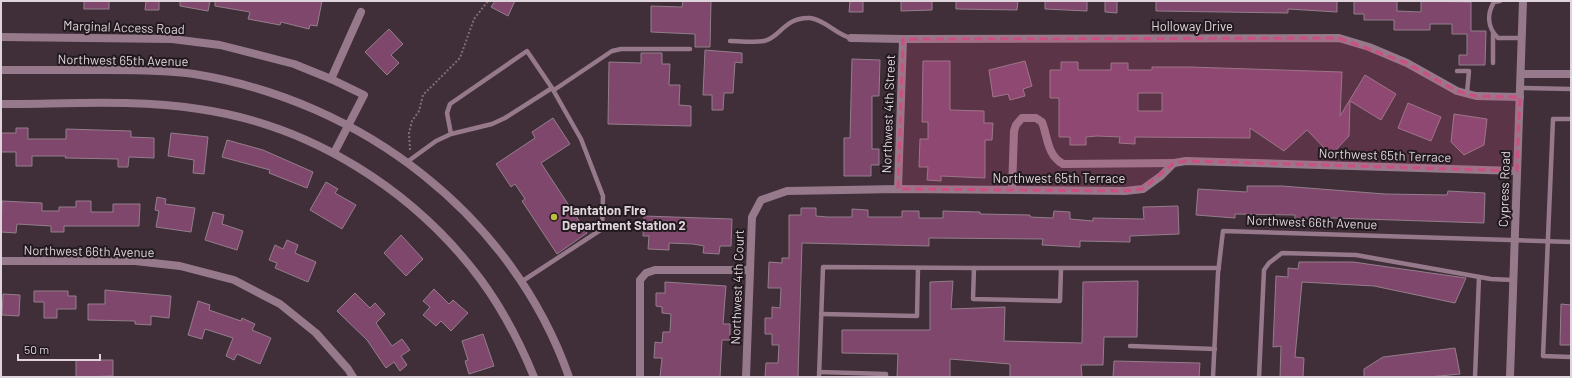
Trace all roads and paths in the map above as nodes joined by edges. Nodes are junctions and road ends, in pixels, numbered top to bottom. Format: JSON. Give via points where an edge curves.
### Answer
{"nodes":[{"id":1,"x":488,"y":1,"type":"edge"},
{"id":2,"x":1496,"y":1,"type":"edge"},
{"id":3,"x":1523,"y":1,"type":"edge"},
{"id":4,"x":361,"y":12,"type":"dead end"},
{"id":5,"x":1493,"y":33,"type":"junction"},
{"id":6,"x":1,"y":37,"type":"edge"},
{"id":7,"x":851,"y":38,"type":"joint"},
{"id":8,"x":1522,"y":38,"type":"junction"},
{"id":9,"x":903,"y":39,"type":"junction"},
{"id":10,"x":730,"y":41,"type":"dead end"},
{"id":11,"x":690,"y":50,"type":"dead end"},
{"id":12,"x":1493,"y":63,"type":"dead end"},
{"id":13,"x":1,"y":70,"type":"edge"},
{"id":14,"x":1457,"y":71,"type":"dead end"},
{"id":15,"x":1521,"y":74,"type":"junction"},
{"id":16,"x":1571,"y":74,"type":"edge"},
{"id":17,"x":330,"y":78,"type":"junction"},
{"id":18,"x":553,"y":89,"type":"junction"},
{"id":19,"x":1571,"y":89,"type":"edge"},
{"id":20,"x":1467,"y":93,"type":"junction"},
{"id":21,"x":1520,"y":93,"type":"junction"},
{"id":22,"x":1,"y":104,"type":"edge"},
{"id":23,"x":1571,"y":119,"type":"edge"},
{"id":24,"x":348,"y":126,"type":"junction"},
{"id":25,"x":451,"y":134,"type":"junction"},
{"id":26,"x":410,"y":150,"type":"dead end"},
{"id":27,"x":334,"y":153,"type":"junction"},
{"id":28,"x":407,"y":162,"type":"junction"},
{"id":29,"x":1174,"y":163,"type":"junction"},
{"id":30,"x":1517,"y":171,"type":"junction"},
{"id":31,"x":898,"y":189,"type":"junction"},
{"id":32,"x":1012,"y":190,"type":"junction"},
{"id":33,"x":761,"y":200,"type":"joint"},
{"id":34,"x":1515,"y":241,"type":"junction"},
{"id":35,"x":1548,"y":242,"type":"junction"},
{"id":36,"x":1571,"y":242,"type":"edge"},
{"id":37,"x":1,"y":261,"type":"edge"},
{"id":38,"x":918,"y":268,"type":"junction"},
{"id":39,"x":974,"y":268,"type":"junction"},
{"id":40,"x":1219,"y":268,"type":"junction"},
{"id":41,"x":1061,"y":269,"type":"junction"},
{"id":42,"x":750,"y":270,"type":"junction"},
{"id":43,"x":1479,"y":277,"type":"junction"},
{"id":44,"x":1513,"y":280,"type":"junction"},
{"id":45,"x":521,"y":282,"type":"junction"},
{"id":46,"x":821,"y":314,"type":"junction"},
{"id":47,"x":1130,"y":346,"type":"dead end"},
{"id":48,"x":1214,"y":349,"type":"junction"},
{"id":49,"x":1571,"y":357,"type":"edge"},
{"id":50,"x":819,"y":375,"type":"edge"},
{"id":51,"x":353,"y":377,"type":"edge"},
{"id":52,"x":534,"y":377,"type":"edge"},
{"id":53,"x":569,"y":377,"type":"edge"},
{"id":54,"x":640,"y":377,"type":"edge"},
{"id":55,"x":746,"y":377,"type":"edge"},
{"id":56,"x":886,"y":377,"type":"edge"},
{"id":57,"x":1213,"y":377,"type":"edge"},
{"id":58,"x":1259,"y":377,"type":"edge"},
{"id":59,"x":1475,"y":377,"type":"edge"},
{"id":60,"x":1510,"y":377,"type":"edge"}],
"edges":[{"from":1,"to":26,"type":"path","via":[[474,20],[460,58],[423,95],[409,133]]},
{"from":2,"to":5,"type":"lane","via":[[1490,9],[1489,21]]},
{"from":3,"to":8,"type":"street","name":"Cypress Road"},
{"from":4,"to":17,"type":"street"},
{"from":5,"to":8,"type":"lane","via":[[1498,38]]},
{"from":5,"to":12,"type":"lane"},
{"from":6,"to":17,"type":"street","name":"Marginal Access Road","via":[[172,39],[220,45],[258,54]]},
{"from":7,"to":9,"type":"street","name":"Holloway Drive"},
{"from":7,"to":10,"type":"lane","via":[[842,36],[819,20],[810,18],[794,21],[764,41]]},
{"from":8,"to":15,"type":"street","name":"Cypress Road"},
{"from":9,"to":20,"type":"street","name":"Holloway Drive","via":[[1339,38],[1407,63],[1456,91]]},
{"from":9,"to":31,"type":"street","name":"Northwest 4th Street"},
{"from":11,"to":18,"type":"lane","via":[[612,51]]},
{"from":13,"to":24,"type":"street","name":"Northwest 65th Avenue","via":[[133,70],[192,74],[269,91],[315,108]]},
{"from":14,"to":20,"type":"lane","via":[[1470,71]]},
{"from":15,"to":16,"type":"street"},
{"from":15,"to":21,"type":"street","name":"Cypress Road"},
{"from":17,"to":24,"type":"street","name":"Marginal Access Road","via":[[364,95]]},
{"from":18,"to":25,"type":"lane","via":[[492,124]]},
{"from":18,"to":25,"type":"lane","via":[[527,50],[450,104],[447,113]]},
{"from":18,"to":45,"type":"lane","via":[[581,139],[603,196],[602,229]]},
{"from":19,"to":21,"type":"lane"},
{"from":20,"to":21,"type":"street","name":"Holloway Drive","via":[[1476,96]]},
{"from":21,"to":30,"type":"street","name":"Cypress Road"},
{"from":22,"to":27,"type":"street","via":[[150,104],[200,109],[278,129]]},
{"from":23,"to":35,"type":"lane","via":[[1553,119]]},
{"from":24,"to":27,"type":"street","name":"Marginal Access Road"},
{"from":24,"to":28,"type":"street","name":"Northwest 65th Avenue"},
{"from":25,"to":28,"type":"lane","via":[[436,141]]},
{"from":27,"to":52,"type":"street","via":[[398,196],[429,221],[463,257],[499,307]]},
{"from":28,"to":45,"type":"street","name":"Northwest 65th Avenue","via":[[448,194],[478,224]]},
{"from":29,"to":30,"type":"street","name":"Northwest 65th Terrace","via":[[1186,161]]},
{"from":29,"to":32,"type":"street","name":"Northwest 65th Terrace","via":[[1143,189]]},
{"from":29,"to":32,"type":"street","via":[[1063,164],[1050,150],[1042,122],[1036,118],[1022,118],[1014,131]]},
{"from":30,"to":34,"type":"street","name":"Cypress Road"},
{"from":31,"to":32,"type":"street","name":"Northwest 65th Terrace"},
{"from":31,"to":33,"type":"street","name":"Northwest 65th Terrace","via":[[787,191]]},
{"from":33,"to":42,"type":"street","name":"Northwest 4th Court","via":[[752,217]]},
{"from":34,"to":35,"type":"lane","name":"Northwest 66th Avenue"},
{"from":34,"to":40,"type":"lane","name":"Northwest 66th Avenue","via":[[1223,231]]},
{"from":34,"to":44,"type":"street","name":"Cypress Road"},
{"from":35,"to":36,"type":"lane","name":"Northwest 66th Avenue"},
{"from":35,"to":49,"type":"lane","via":[[1543,356]]},
{"from":37,"to":51,"type":"street","name":"Northwest 66th Avenue","via":[[135,261],[180,266],[234,280],[280,304],[316,333]]},
{"from":38,"to":39,"type":"lane"},
{"from":38,"to":46,"type":"lane","via":[[823,267]]},
{"from":38,"to":46,"type":"lane","via":[[917,316]]},
{"from":39,"to":41,"type":"lane"},
{"from":39,"to":41,"type":"lane","via":[[973,299],[1060,301]]},
{"from":40,"to":41,"type":"lane"},
{"from":40,"to":48,"type":"lane","name":"Northwest 66th Avenue"},
{"from":42,"to":54,"type":"street","via":[[655,270],[646,273],[640,280]]},
{"from":42,"to":55,"type":"street","name":"Northwest 4th Court"},
{"from":43,"to":44,"type":"lane"},
{"from":43,"to":58,"type":"lane","via":[[1356,256],[1282,253],[1269,262],[1264,270]]},
{"from":43,"to":59,"type":"lane"},
{"from":44,"to":60,"type":"street","name":"Cypress Road"},
{"from":45,"to":53,"type":"street","name":"Northwest 65th Avenue","via":[[552,336]]},
{"from":46,"to":50,"type":"lane"},
{"from":47,"to":48,"type":"lane"},
{"from":48,"to":57,"type":"lane","name":"Northwest 66th Avenue"},
{"from":50,"to":56,"type":"lane","via":[[886,374]]}]}
